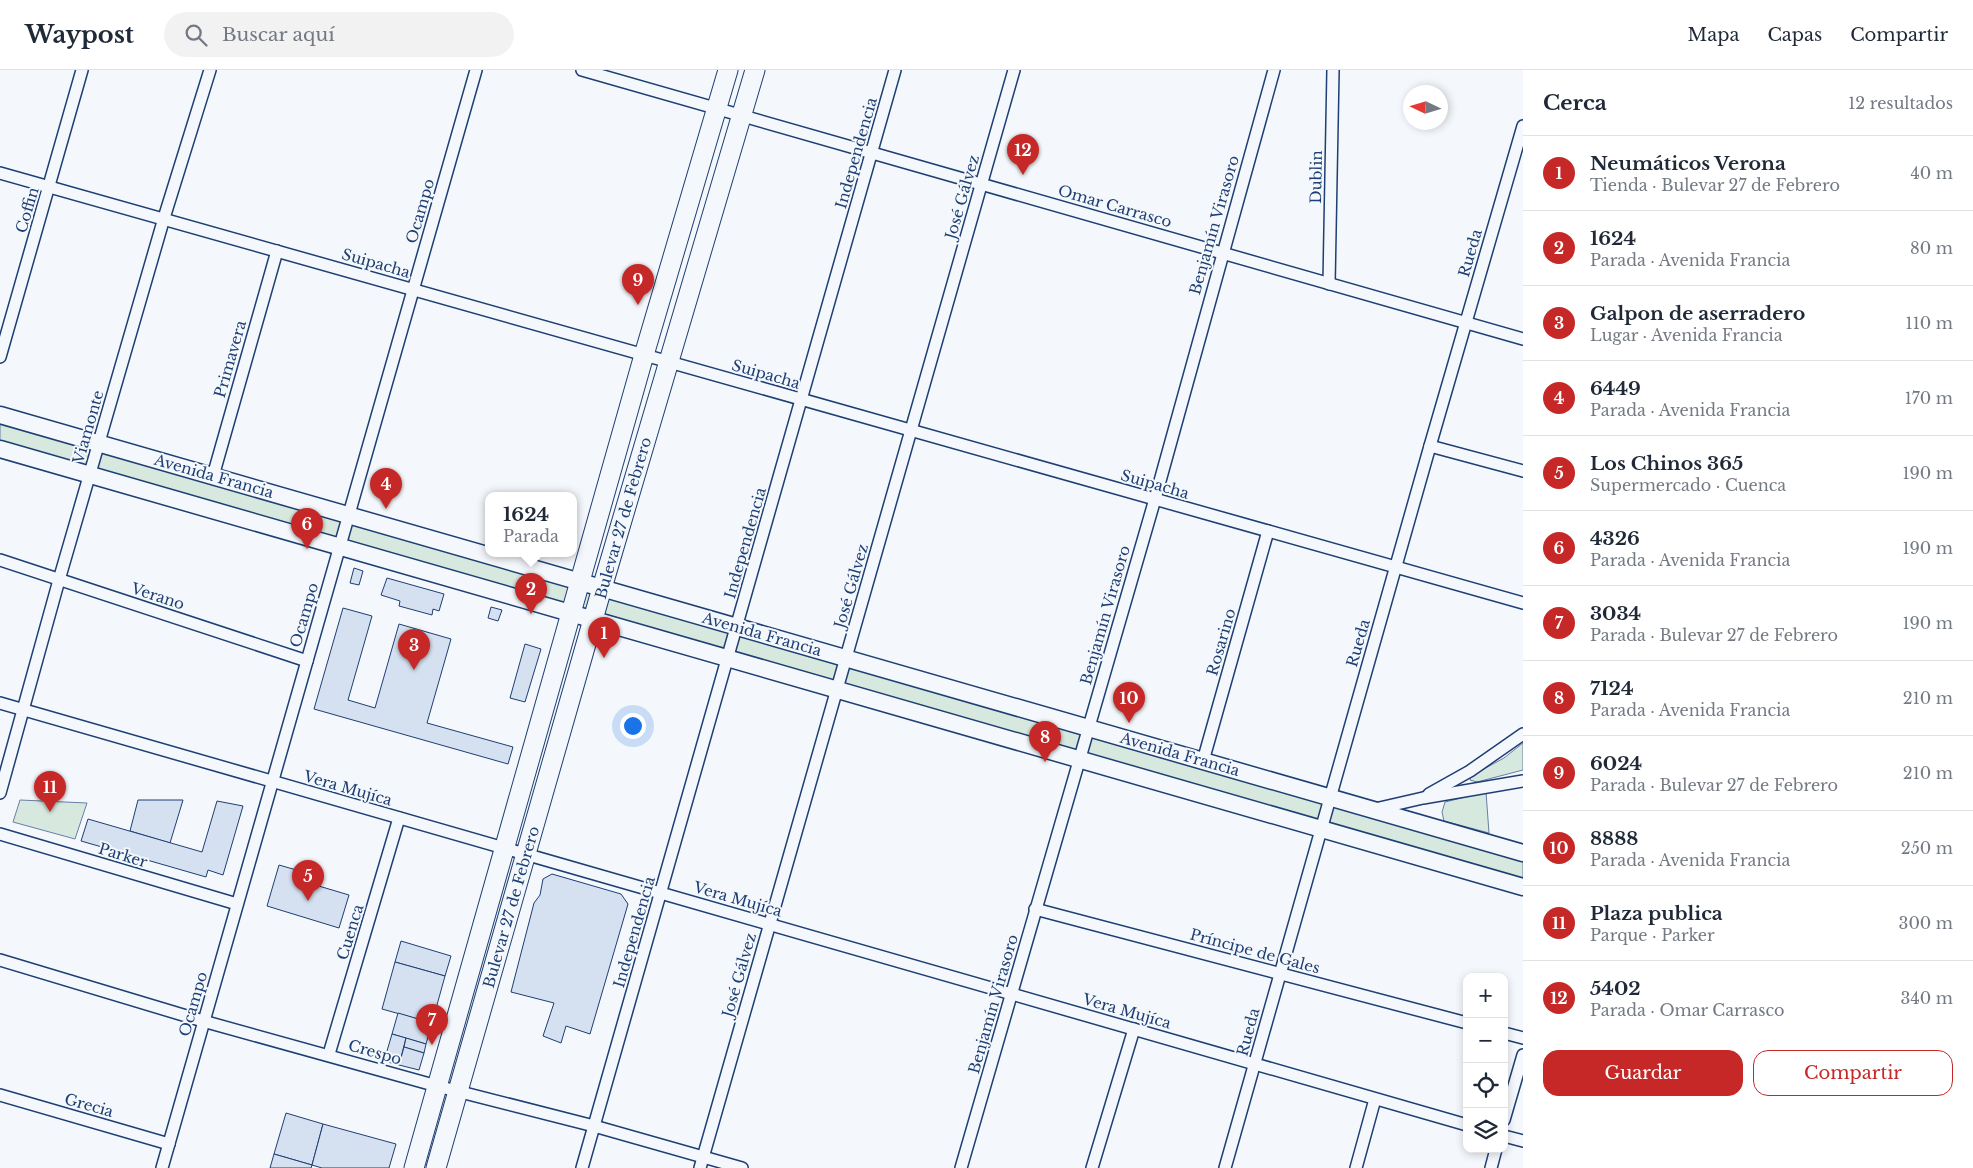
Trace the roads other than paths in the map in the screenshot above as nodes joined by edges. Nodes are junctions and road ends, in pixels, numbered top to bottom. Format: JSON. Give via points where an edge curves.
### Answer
{"nodes":[{"id":1,"x":82,"y":70,"type":"edge"},
{"id":2,"x":210,"y":70,"type":"edge"},
{"id":3,"x":476,"y":70,"type":"edge"},
{"id":4,"x":582,"y":70,"type":"edge"},
{"id":5,"x":728,"y":70,"type":"edge"},
{"id":6,"x":755,"y":70,"type":"edge"},
{"id":7,"x":895,"y":70,"type":"edge"},
{"id":8,"x":1014,"y":70,"type":"edge"},
{"id":9,"x":1274,"y":70,"type":"edge"},
{"id":10,"x":1333,"y":70,"type":"edge"},
{"id":11,"x":717,"y":107,"type":"junction"},
{"id":12,"x":742,"y":115,"type":"junction"},
{"id":13,"x":1523,"y":126,"type":"edge"},
{"id":14,"x":872,"y":152,"type":"junction"},
{"id":15,"x":0,"y":173,"type":"edge"},
{"id":16,"x":981,"y":184,"type":"junction"},
{"id":17,"x":49,"y":187,"type":"junction"},
{"id":18,"x":164,"y":218,"type":"junction"},
{"id":19,"x":277,"y":251,"type":"junction"},
{"id":20,"x":1222,"y":253,"type":"junction"},
{"id":21,"x":1329,"y":284,"type":"junction"},
{"id":22,"x":413,"y":289,"type":"junction"},
{"id":23,"x":1465,"y":323,"type":"junction"},
{"id":24,"x":1523,"y":340,"type":"edge"},
{"id":25,"x":644,"y":355,"type":"junction"},
{"id":26,"x":0,"y":357,"type":"edge"},
{"id":27,"x":669,"y":362,"type":"junction"},
{"id":28,"x":801,"y":399,"type":"junction"},
{"id":29,"x":0,"y":415,"type":"edge"},
{"id":30,"x":911,"y":430,"type":"junction"},
{"id":31,"x":99,"y":443,"type":"junction"},
{"id":32,"x":1430,"y":446,"type":"junction"},
{"id":33,"x":0,"y":449,"type":"edge"},
{"id":34,"x":1523,"y":471,"type":"edge"},
{"id":35,"x":90,"y":475,"type":"junction"},
{"id":36,"x":213,"y":476,"type":"junction"},
{"id":37,"x":1154,"y":499,"type":"junction"},
{"id":38,"x":348,"y":515,"type":"junction"},
{"id":39,"x":1268,"y":531,"type":"junction"},
{"id":40,"x":340,"y":546,"type":"junction"},
{"id":41,"x":485,"y":555,"type":"edge"},
{"id":42,"x":493,"y":557,"type":"edge"},
{"id":43,"x":0,"y":560,"type":"edge"},
{"id":44,"x":1395,"y":567,"type":"junction"},
{"id":45,"x":60,"y":580,"type":"junction"},
{"id":46,"x":580,"y":582,"type":"junction"},
{"id":47,"x":602,"y":588,"type":"junction"},
{"id":48,"x":1523,"y":603,"type":"edge"},
{"id":49,"x":572,"y":613,"type":"junction"},
{"id":50,"x":593,"y":619,"type":"junction"},
{"id":51,"x":736,"y":627,"type":"junction"},
{"id":52,"x":728,"y":658,"type":"junction"},
{"id":53,"x":846,"y":658,"type":"junction"},
{"id":54,"x":307,"y":661,"type":"junction"},
{"id":55,"x":837,"y":689,"type":"junction"},
{"id":56,"x":0,"y":703,"type":"edge"},
{"id":57,"x":24,"y":710,"type":"junction"},
{"id":58,"x":1087,"y":728,"type":"junction"},
{"id":59,"x":1523,"y":734,"type":"edge"},
{"id":60,"x":1078,"y":758,"type":"junction"},
{"id":61,"x":1203,"y":761,"type":"junction"},
{"id":62,"x":1523,"y":781,"type":"edge"},
{"id":63,"x":272,"y":782,"type":"junction"},
{"id":64,"x":0,"y":793,"type":"edge"},
{"id":65,"x":1330,"y":797,"type":"junction"},
{"id":66,"x":1423,"y":798,"type":"junction"},
{"id":67,"x":1373,"y":810,"type":"junction"},
{"id":68,"x":400,"y":818,"type":"junction"},
{"id":69,"x":1321,"y":828,"type":"junction"},
{"id":70,"x":0,"y":834,"type":"edge"},
{"id":71,"x":506,"y":848,"type":"junction"},
{"id":72,"x":1523,"y":853,"type":"edge"},
{"id":73,"x":526,"y":854,"type":"junction"},
{"id":74,"x":1523,"y":887,"type":"edge"},
{"id":75,"x":660,"y":893,"type":"junction"},
{"id":76,"x":238,"y":904,"type":"junction"},
{"id":77,"x":1036,"y":909,"type":"junction"},
{"id":78,"x":770,"y":924,"type":"junction"},
{"id":79,"x":0,"y":960,"type":"edge"},
{"id":80,"x":1279,"y":973,"type":"junction"},
{"id":81,"x":1011,"y":994,"type":"junction"},
{"id":82,"x":203,"y":1021,"type":"junction"},
{"id":83,"x":1463,"y":1022,"type":"edge"},
{"id":84,"x":1134,"y":1029,"type":"junction"},
{"id":85,"x":1508,"y":1034,"type":"edge"},
{"id":86,"x":1523,"y":1038,"type":"edge"},
{"id":87,"x":328,"y":1054,"type":"junction"},
{"id":88,"x":1523,"y":1055,"type":"edge"},
{"id":89,"x":1255,"y":1064,"type":"junction"},
{"id":90,"x":437,"y":1086,"type":"junction"},
{"id":91,"x":458,"y":1090,"type":"junction"},
{"id":92,"x":0,"y":1095,"type":"edge"},
{"id":93,"x":1375,"y":1098,"type":"junction"},
{"id":94,"x":1508,"y":1108,"type":"edge"},
{"id":95,"x":1463,"y":1124,"type":"edge"},
{"id":96,"x":594,"y":1126,"type":"junction"},
{"id":97,"x":1508,"y":1137,"type":"edge"},
{"id":98,"x":1523,"y":1141,"type":"edge"},
{"id":99,"x":169,"y":1144,"type":"junction"},
{"id":100,"x":1495,"y":1153,"type":"edge"},
{"id":101,"x":702,"y":1162,"type":"edge"},
{"id":102,"x":162,"y":1168,"type":"edge"},
{"id":103,"x":414,"y":1168,"type":"edge"},
{"id":104,"x":436,"y":1168,"type":"edge"},
{"id":105,"x":582,"y":1168,"type":"edge"},
{"id":106,"x":742,"y":1168,"type":"edge"},
{"id":107,"x":961,"y":1168,"type":"edge"},
{"id":108,"x":1092,"y":1168,"type":"edge"},
{"id":109,"x":1225,"y":1168,"type":"edge"},
{"id":110,"x":1356,"y":1168,"type":"edge"},
{"id":111,"x":1491,"y":1168,"type":"edge"}],
"edges":[{"from":1,"to":17,"type":"street","name":"Coffin"},
{"from":2,"to":18,"type":"street","name":"Viamonte"},
{"from":3,"to":22,"type":"street","name":"Ocampo"},
{"from":4,"to":11,"type":"street","name":"Omar Carrasco"},
{"from":5,"to":11,"type":"main road","name":"Bulevar 27 de Febrero"},
{"from":6,"to":12,"type":"main road","name":"Bulevar 27 de Febrero"},
{"from":7,"to":14,"type":"street","name":"Independencia"},
{"from":8,"to":16,"type":"street","name":"José Gálvez"},
{"from":9,"to":20,"type":"street","name":"Benjamín Virasoro"},
{"from":10,"to":21,"type":"street","name":"Dublin"},
{"from":11,"to":12,"type":"street","name":"Omar Carrasco"},
{"from":11,"to":25,"type":"main road","name":"Bulevar 27 de Febrero"},
{"from":12,"to":14,"type":"street","name":"Omar Carrasco"},
{"from":12,"to":27,"type":"main road","name":"Bulevar 27 de Febrero"},
{"from":13,"to":23,"type":"street","name":"Rueda"},
{"from":14,"to":16,"type":"street","name":"Omar Carrasco"},
{"from":14,"to":28,"type":"street","name":"Independencia"},
{"from":15,"to":17,"type":"street","name":"Suipacha"},
{"from":16,"to":20,"type":"street","name":"Omar Carrasco"},
{"from":16,"to":30,"type":"street","name":"José Gálvez"},
{"from":17,"to":18,"type":"street","name":"Suipacha"},
{"from":17,"to":26,"type":"street","name":"Coffin"},
{"from":18,"to":19,"type":"street","name":"Suipacha"},
{"from":18,"to":31,"type":"street","name":"Viamonte"},
{"from":19,"to":22,"type":"street","name":"Suipacha"},
{"from":19,"to":36,"type":"street","name":"Primavera"},
{"from":20,"to":21,"type":"street","name":"Omar Carrasco"},
{"from":20,"to":37,"type":"street","name":"Benjamín Virasoro"},
{"from":21,"to":23,"type":"street","name":"Omar Carrasco"},
{"from":22,"to":25,"type":"street","name":"Suipacha"},
{"from":22,"to":38,"type":"street","name":"Ocampo"},
{"from":23,"to":24,"type":"street","name":"Omar Carrasco"},
{"from":23,"to":32,"type":"street","name":"Rueda"},
{"from":25,"to":27,"type":"street","name":"Suipacha"},
{"from":25,"to":46,"type":"main road","name":"Bulevar 27 de Febrero"},
{"from":27,"to":28,"type":"street","name":"Suipacha"},
{"from":27,"to":47,"type":"main road","name":"Bulevar 27 de Febrero"},
{"from":28,"to":30,"type":"street","name":"Suipacha"},
{"from":28,"to":51,"type":"street","name":"Independencia"},
{"from":29,"to":31,"type":"main road","name":"Avenida Francia"},
{"from":30,"to":37,"type":"street","name":"Suipacha"},
{"from":30,"to":53,"type":"street","name":"José Gálvez"},
{"from":31,"to":35,"type":"street","name":"Viamonte"},
{"from":31,"to":36,"type":"main road","name":"Avenida Francia"},
{"from":32,"to":34,"type":"street"},
{"from":32,"to":44,"type":"street","name":"Rueda"},
{"from":33,"to":35,"type":"main road"},
{"from":35,"to":40,"type":"main road"},
{"from":35,"to":45,"type":"street","name":"Viamonte"},
{"from":36,"to":38,"type":"main road","name":"Avenida Francia"},
{"from":37,"to":39,"type":"street","name":"Suipacha"},
{"from":37,"to":58,"type":"street","name":"Benjamín Virasoro"},
{"from":38,"to":40,"type":"street","name":"Ocampo"},
{"from":38,"to":41,"type":"main road","name":"Avenida Francia"},
{"from":39,"to":44,"type":"street","name":"Suipacha"},
{"from":39,"to":61,"type":"street","name":"Rosarino"},
{"from":40,"to":49,"type":"main road"},
{"from":40,"to":54,"type":"street","name":"Ocampo"},
{"from":42,"to":46,"type":"main road","name":"Avenida Francia"},
{"from":43,"to":45,"type":"street","name":"Verano"},
{"from":44,"to":48,"type":"street","name":"Suipacha"},
{"from":44,"to":65,"type":"street","name":"Rueda"},
{"from":45,"to":54,"type":"street","name":"Verano"},
{"from":45,"to":57,"type":"street","name":"Viamonte"},
{"from":46,"to":47,"type":"main road","name":"Avenida Francia"},
{"from":46,"to":49,"type":"main road","name":"Bulevar 27 de Febrero"},
{"from":47,"to":50,"type":"main road","name":"Bulevar 27 de Febrero"},
{"from":47,"to":51,"type":"main road","name":"Avenida Francia"},
{"from":49,"to":50,"type":"main road"},
{"from":49,"to":71,"type":"main road","name":"Bulevar 27 de Febrero"},
{"from":50,"to":52,"type":"main road"},
{"from":50,"to":73,"type":"main road","name":"Bulevar 27 de Febrero"},
{"from":51,"to":52,"type":"street","name":"Independencia"},
{"from":51,"to":53,"type":"main road","name":"Avenida Francia"},
{"from":52,"to":55,"type":"main road"},
{"from":52,"to":75,"type":"street","name":"Independencia"},
{"from":53,"to":55,"type":"street","name":"José Gálvez"},
{"from":53,"to":58,"type":"main road","name":"Avenida Francia"},
{"from":54,"to":63,"type":"street","name":"Ocampo"},
{"from":55,"to":60,"type":"main road"},
{"from":55,"to":78,"type":"street","name":"José Gálvez"},
{"from":56,"to":57,"type":"street","name":"Vera Mujíca"},
{"from":57,"to":63,"type":"street","name":"Vera Mujíca"},
{"from":57,"to":64,"type":"street","name":"Viamonte"},
{"from":58,"to":60,"type":"street","name":"Benjamín Virasoro"},
{"from":58,"to":61,"type":"main road","name":"Avenida Francia"},
{"from":59,"to":66,"type":"street","via":[[1470,771]]},
{"from":60,"to":69,"type":"main road"},
{"from":60,"to":77,"type":"street","name":"Benjamín Virasoro"},
{"from":61,"to":65,"type":"main road","name":"Avenida Francia"},
{"from":62,"to":66,"type":"street"},
{"from":63,"to":68,"type":"street","name":"Vera Mujíca"},
{"from":63,"to":76,"type":"street","name":"Ocampo"},
{"from":65,"to":67,"type":"main road","name":"Avenida Francia"},
{"from":65,"to":69,"type":"street","name":"Rueda"},
{"from":66,"to":67,"type":"street"},
{"from":67,"to":72,"type":"main road","name":"Avenida Francia"},
{"from":68,"to":71,"type":"street","name":"Vera Mujíca"},
{"from":68,"to":87,"type":"street","name":"Cuenca"},
{"from":69,"to":74,"type":"main road"},
{"from":69,"to":80,"type":"street","name":"Rueda"},
{"from":70,"to":76,"type":"street","name":"Parker"},
{"from":71,"to":73,"type":"street","name":"Vera Mujíca"},
{"from":71,"to":90,"type":"main road","name":"Bulevar 27 de Febrero"},
{"from":73,"to":75,"type":"street","name":"Vera Mujíca"},
{"from":73,"to":91,"type":"main road","name":"Bulevar 27 de Febrero"},
{"from":75,"to":78,"type":"street","name":"Vera Mujíca"},
{"from":75,"to":96,"type":"street","name":"Independencia"},
{"from":76,"to":82,"type":"street","name":"Ocampo"},
{"from":77,"to":80,"type":"street","name":"Príncipe de Gales"},
{"from":77,"to":81,"type":"street","name":"Benjamín Virasoro"},
{"from":78,"to":81,"type":"street","name":"Vera Mujíca"},
{"from":78,"to":101,"type":"street","name":"José Gálvez"},
{"from":79,"to":82,"type":"street","name":"Crespo"},
{"from":80,"to":83,"type":"street","name":"Príncipe de Gales"},
{"from":80,"to":89,"type":"street","name":"Rueda"},
{"from":81,"to":84,"type":"street","name":"Vera Mujíca"},
{"from":81,"to":107,"type":"street","name":"Benjamín Virasoro"},
{"from":82,"to":87,"type":"street","name":"Crespo"},
{"from":82,"to":99,"type":"street","name":"Ocampo"},
{"from":84,"to":89,"type":"street","name":"Vera Mujíca"},
{"from":84,"to":108,"type":"street"},
{"from":85,"to":86,"type":"street"},
{"from":87,"to":90,"type":"street","name":"Crespo"},
{"from":88,"to":94,"type":"street"},
{"from":89,"to":93,"type":"street","name":"Vera Mujíca"},
{"from":89,"to":109,"type":"street","name":"Rueda"},
{"from":90,"to":91,"type":"street","name":"Crespo"},
{"from":90,"to":103,"type":"main road","name":"Bulevar 27 de Febrero"},
{"from":91,"to":96,"type":"street","name":"Crespo"},
{"from":91,"to":104,"type":"main road","name":"Bulevar 27 de Febrero"},
{"from":92,"to":99,"type":"street","name":"Grecia"},
{"from":93,"to":95,"type":"street","name":"Vera Mujíca"},
{"from":93,"to":110,"type":"street"},
{"from":96,"to":101,"type":"street","name":"Crespo"},
{"from":96,"to":105,"type":"street","name":"Independencia"},
{"from":97,"to":98,"type":"street"},
{"from":99,"to":102,"type":"street","name":"Ocampo"},
{"from":100,"to":111,"type":"street"},
{"from":101,"to":106,"type":"street","name":"Crespo"}]}
